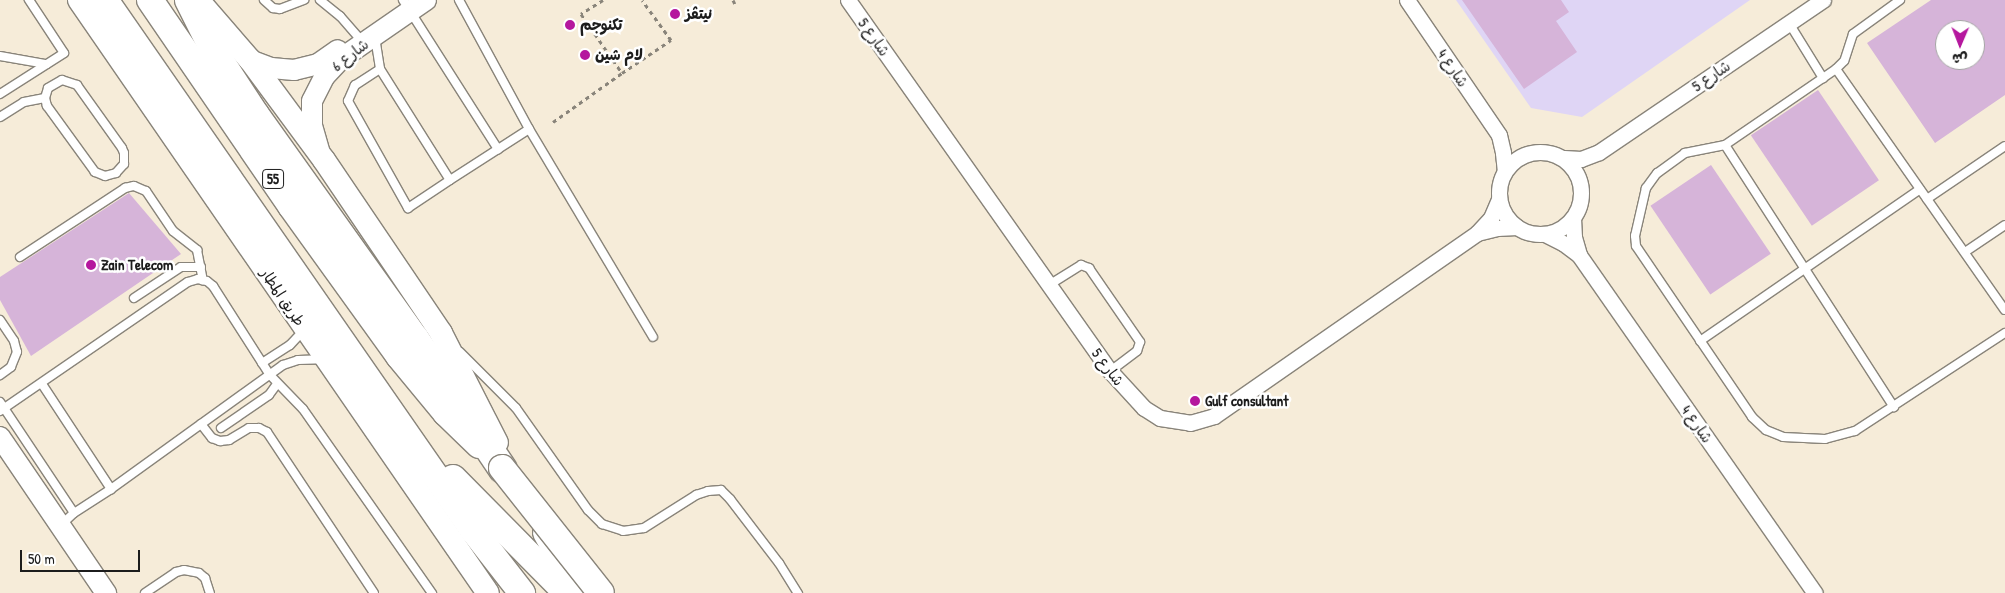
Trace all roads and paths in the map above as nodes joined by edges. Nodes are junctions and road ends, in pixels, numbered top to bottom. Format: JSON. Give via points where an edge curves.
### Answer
{"nodes":[{"id":1,"x":29,"y":0,"type":"edge"},
{"id":2,"x":80,"y":0,"type":"edge"},
{"id":3,"x":105,"y":0,"type":"edge"},
{"id":4,"x":150,"y":0,"type":"edge"},
{"id":5,"x":189,"y":0,"type":"edge"},
{"id":6,"x":198,"y":0,"type":"edge"},
{"id":7,"x":264,"y":0,"type":"edge"},
{"id":8,"x":320,"y":0,"type":"edge"},
{"id":9,"x":459,"y":0,"type":"edge"},
{"id":10,"x":603,"y":0,"type":"edge"},
{"id":11,"x":642,"y":0,"type":"edge"},
{"id":12,"x":733,"y":0,"type":"edge"},
{"id":13,"x":848,"y":0,"type":"edge"},
{"id":14,"x":1407,"y":0,"type":"edge"},
{"id":15,"x":1823,"y":0,"type":"edge"},
{"id":16,"x":1900,"y":0,"type":"edge"},
{"id":17,"x":298,"y":1,"type":"edge"},
{"id":18,"x":411,"y":3,"type":"edge"},
{"id":19,"x":735,"y":4,"type":"dead end"},
{"id":20,"x":1789,"y":23,"type":"junction"},
{"id":21,"x":366,"y":38,"type":"junction"},
{"id":22,"x":0,"y":56,"type":"edge"},
{"id":23,"x":250,"y":60,"type":"junction"},
{"id":24,"x":46,"y":64,"type":"junction"},
{"id":25,"x":380,"y":68,"type":"junction"},
{"id":26,"x":1836,"y":69,"type":"junction"},
{"id":27,"x":622,"y":73,"type":"junction"},
{"id":28,"x":1823,"y":78,"type":"junction"},
{"id":29,"x":0,"y":94,"type":"edge"},
{"id":30,"x":45,"y":98,"type":"junction"},
{"id":31,"x":0,"y":117,"type":"edge"},
{"id":32,"x":553,"y":122,"type":"dead end"},
{"id":33,"x":529,"y":129,"type":"junction"},
{"id":34,"x":1499,"y":135,"type":"junction"},
{"id":35,"x":1725,"y":145,"type":"junction"},
{"id":36,"x":2005,"y":146,"type":"edge"},
{"id":37,"x":498,"y":149,"type":"junction"},
{"id":38,"x":1533,"y":152,"type":"junction"},
{"id":39,"x":1599,"y":152,"type":"junction"},
{"id":40,"x":1564,"y":158,"type":"junction"},
{"id":41,"x":324,"y":160,"type":"junction"},
{"id":42,"x":1504,"y":171,"type":"junction"},
{"id":43,"x":450,"y":180,"type":"junction"},
{"id":44,"x":1582,"y":188,"type":"junction"},
{"id":45,"x":1920,"y":189,"type":"junction"},
{"id":46,"x":1499,"y":199,"type":"junction"},
{"id":47,"x":1927,"y":199,"type":"junction"},
{"id":48,"x":1574,"y":218,"type":"junction"},
{"id":49,"x":2005,"y":225,"type":"edge"},
{"id":50,"x":1517,"y":227,"type":"junction"},
{"id":51,"x":1478,"y":233,"type":"junction"},
{"id":52,"x":1545,"y":234,"type":"junction"},
{"id":53,"x":1965,"y":252,"type":"junction"},
{"id":54,"x":1579,"y":255,"type":"junction"},
{"id":55,"x":20,"y":257,"type":"dead end"},
{"id":56,"x":201,"y":267,"type":"junction"},
{"id":57,"x":1805,"y":268,"type":"junction"},
{"id":58,"x":203,"y":280,"type":"junction"},
{"id":59,"x":1049,"y":285,"type":"junction"},
{"id":60,"x":134,"y":298,"type":"dead end"},
{"id":61,"x":2005,"y":310,"type":"edge"},
{"id":62,"x":0,"y":320,"type":"edge"},
{"id":63,"x":305,"y":328,"type":"junction"},
{"id":64,"x":441,"y":333,"type":"junction"},
{"id":65,"x":2005,"y":333,"type":"edge"},
{"id":66,"x":653,"y":337,"type":"dead end"},
{"id":67,"x":1700,"y":341,"type":"junction"},
{"id":68,"x":327,"y":360,"type":"junction"},
{"id":69,"x":262,"y":363,"type":"junction"},
{"id":70,"x":1110,"y":371,"type":"junction"},
{"id":71,"x":0,"y":375,"type":"edge"},
{"id":72,"x":270,"y":375,"type":"junction"},
{"id":73,"x":369,"y":380,"type":"junction"},
{"id":74,"x":42,"y":384,"type":"junction"},
{"id":75,"x":277,"y":384,"type":"junction"},
{"id":76,"x":1,"y":407,"type":"edge"},
{"id":77,"x":1894,"y":407,"type":"junction"},
{"id":78,"x":201,"y":424,"type":"junction"},
{"id":79,"x":221,"y":428,"type":"dead end"},
{"id":80,"x":0,"y":437,"type":"edge"},
{"id":81,"x":502,"y":468,"type":"junction"},
{"id":82,"x":111,"y":489,"type":"junction"},
{"id":83,"x":67,"y":519,"type":"junction"},
{"id":84,"x":106,"y":593,"type":"edge"},
{"id":85,"x":144,"y":593,"type":"edge"},
{"id":86,"x":210,"y":593,"type":"edge"},
{"id":87,"x":374,"y":593,"type":"edge"},
{"id":88,"x":432,"y":593,"type":"edge"},
{"id":89,"x":488,"y":593,"type":"edge"},
{"id":90,"x":522,"y":593,"type":"edge"},
{"id":91,"x":567,"y":593,"type":"edge"},
{"id":92,"x":578,"y":593,"type":"edge"},
{"id":93,"x":601,"y":593,"type":"edge"},
{"id":94,"x":798,"y":593,"type":"edge"},
{"id":95,"x":1815,"y":593,"type":"edge"}],
"edges":[{"from":1,"to":24,"type":"lane","via":[[64,53]]},
{"from":2,"to":63,"type":"main road","name":"طريق المطار"},
{"from":3,"to":73,"type":"highway","name":"طريق المطار","number":"55"},
{"from":4,"to":81,"type":"highway","number":"55","via":[[291,206],[399,356],[446,413]]},
{"from":5,"to":81,"type":"highway","via":[[219,60],[255,115],[415,339]]},
{"from":6,"to":23,"type":"main road"},
{"from":7,"to":17,"type":"lane","via":[[273,8],[280,9]]},
{"from":8,"to":21,"type":"lane"},
{"from":9,"to":33,"type":"lane"},
{"from":10,"to":27,"type":"path","via":[[581,14]]},
{"from":11,"to":27,"type":"path","via":[[671,40]]},
{"from":12,"to":19,"type":"path"},
{"from":13,"to":59,"type":"street","name":"شارع 5"},
{"from":14,"to":34,"type":"street","name":"شارع 4"},
{"from":15,"to":20,"type":"street","name":"شارع 5"},
{"from":16,"to":26,"type":"lane","via":[[1853,34],[1844,61]]},
{"from":18,"to":21,"type":"street","name":"شارع 6"},
{"from":18,"to":37,"type":"lane"},
{"from":20,"to":28,"type":"lane"},
{"from":20,"to":39,"type":"street","name":"شارع 5"},
{"from":21,"to":23,"type":"street","name":"شارع 6","via":[[306,68],[271,68]]},
{"from":21,"to":25,"type":"lane"},
{"from":21,"to":41,"type":"street","name":"شارع 6","via":[[325,76],[312,101],[314,138]]},
{"from":22,"to":24,"type":"lane"},
{"from":23,"to":41,"type":"main road"},
{"from":24,"to":29,"type":"lane"},
{"from":25,"to":43,"type":"lane"},
{"from":25,"to":43,"type":"lane","via":[[355,85],[348,101],[408,208]]},
{"from":26,"to":28,"type":"lane"},
{"from":26,"to":45,"type":"lane"},
{"from":27,"to":32,"type":"path"},
{"from":28,"to":35,"type":"lane"},
{"from":30,"to":30,"type":"lane","via":[[47,106],[95,172],[105,176],[120,169],[125,159],[122,148],[77,85],[67,80],[57,81],[48,88]]},
{"from":30,"to":31,"type":"lane","via":[[24,102]]},
{"from":33,"to":37,"type":"lane"},
{"from":33,"to":66,"type":"lane"},
{"from":34,"to":38,"type":"street","name":"شارع 4","via":[[1515,146]]},
{"from":34,"to":42,"type":"street","name":"شارع 4"},
{"from":35,"to":57,"type":"lane"},
{"from":35,"to":67,"type":"lane","via":[[1685,153],[1652,178],[1646,188],[1635,236],[1640,256]]},
{"from":36,"to":47,"type":"lane"},
{"from":37,"to":43,"type":"lane"},
{"from":38,"to":40,"type":"street","via":[[1549,152]]},
{"from":38,"to":42,"type":"street","via":[[1517,158]]},
{"from":39,"to":40,"type":"street","name":"شارع 5","via":[[1581,159]]},
{"from":39,"to":44,"type":"street","name":"شارع 5"},
{"from":40,"to":44,"type":"street","via":[[1576,171]]},
{"from":41,"to":64,"type":"main road"},
{"from":42,"to":46,"type":"street"},
{"from":44,"to":48,"type":"street"},
{"from":45,"to":47,"type":"lane"},
{"from":45,"to":57,"type":"lane"},
{"from":46,"to":50,"type":"street","via":[[1505,215]]},
{"from":46,"to":51,"type":"street","name":"شارع 5","via":[[1491,218]]},
{"from":47,"to":53,"type":"lane"},
{"from":48,"to":52,"type":"street","via":[[1561,229]]},
{"from":48,"to":54,"type":"street","name":"شارع 4","via":[[1574,237]]},
{"from":49,"to":53,"type":"lane"},
{"from":50,"to":51,"type":"street","name":"شارع 5"},
{"from":50,"to":52,"type":"street"},
{"from":51,"to":70,"type":"street","name":"شارع 5","via":[[1214,416],[1202,421],[1190,423],[1160,418],[1137,402]]},
{"from":52,"to":54,"type":"street","name":"شارع 4"},
{"from":53,"to":61,"type":"lane"},
{"from":54,"to":95,"type":"street","name":"شارع 4"},
{"from":55,"to":56,"type":"lane","via":[[126,188],[134,186],[146,191],[173,232],[196,250]]},
{"from":56,"to":58,"type":"lane"},
{"from":56,"to":60,"type":"lane","via":[[181,267]]},
{"from":57,"to":67,"type":"lane"},
{"from":57,"to":77,"type":"lane"},
{"from":58,"to":69,"type":"lane","via":[[213,286]]},
{"from":58,"to":74,"type":"lane","via":[[188,282]]},
{"from":59,"to":70,"type":"street","name":"شارع 5"},
{"from":59,"to":70,"type":"lane","via":[[1081,265],[1089,268],[1140,342],[1137,351]]},
{"from":62,"to":71,"type":"lane","via":[[14,341],[17,352],[11,367]]},
{"from":63,"to":68,"type":"main road","name":"طريق المطار"},
{"from":63,"to":69,"type":"lane","via":[[290,346]]},
{"from":64,"to":92,"type":"main road","via":[[554,553]]},
{"from":64,"to":94,"type":"lane","via":[[516,408],[588,510],[602,524],[623,531],[644,528],[696,495],[721,490],[779,563]]},
{"from":65,"to":77,"type":"lane"},
{"from":67,"to":77,"type":"lane","via":[[1752,417],[1774,434],[1804,439],[1835,438],[1855,431]]},
{"from":68,"to":72,"type":"lane","via":[[290,361]]},
{"from":68,"to":89,"type":"main road","name":"طريق المطار"},
{"from":69,"to":72,"type":"lane"},
{"from":72,"to":75,"type":"lane"},
{"from":72,"to":78,"type":"lane"},
{"from":73,"to":90,"type":"highway","via":[[473,530]]},
{"from":73,"to":91,"type":"highway","via":[[466,493]]},
{"from":74,"to":76,"type":"lane"},
{"from":74,"to":82,"type":"lane"},
{"from":75,"to":79,"type":"lane","via":[[269,395]]},
{"from":75,"to":88,"type":"lane","via":[[303,408]]},
{"from":76,"to":83,"type":"lane"},
{"from":78,"to":82,"type":"lane"},
{"from":78,"to":87,"type":"lane","via":[[212,438],[220,441],[229,440],[249,428],[267,432]]},
{"from":80,"to":83,"type":"street"},
{"from":81,"to":93,"type":"highway","bridge":true},
{"from":82,"to":83,"type":"lane"},
{"from":83,"to":84,"type":"street"},
{"from":85,"to":86,"type":"lane","via":[[176,572],[192,570],[205,578]]}]}
